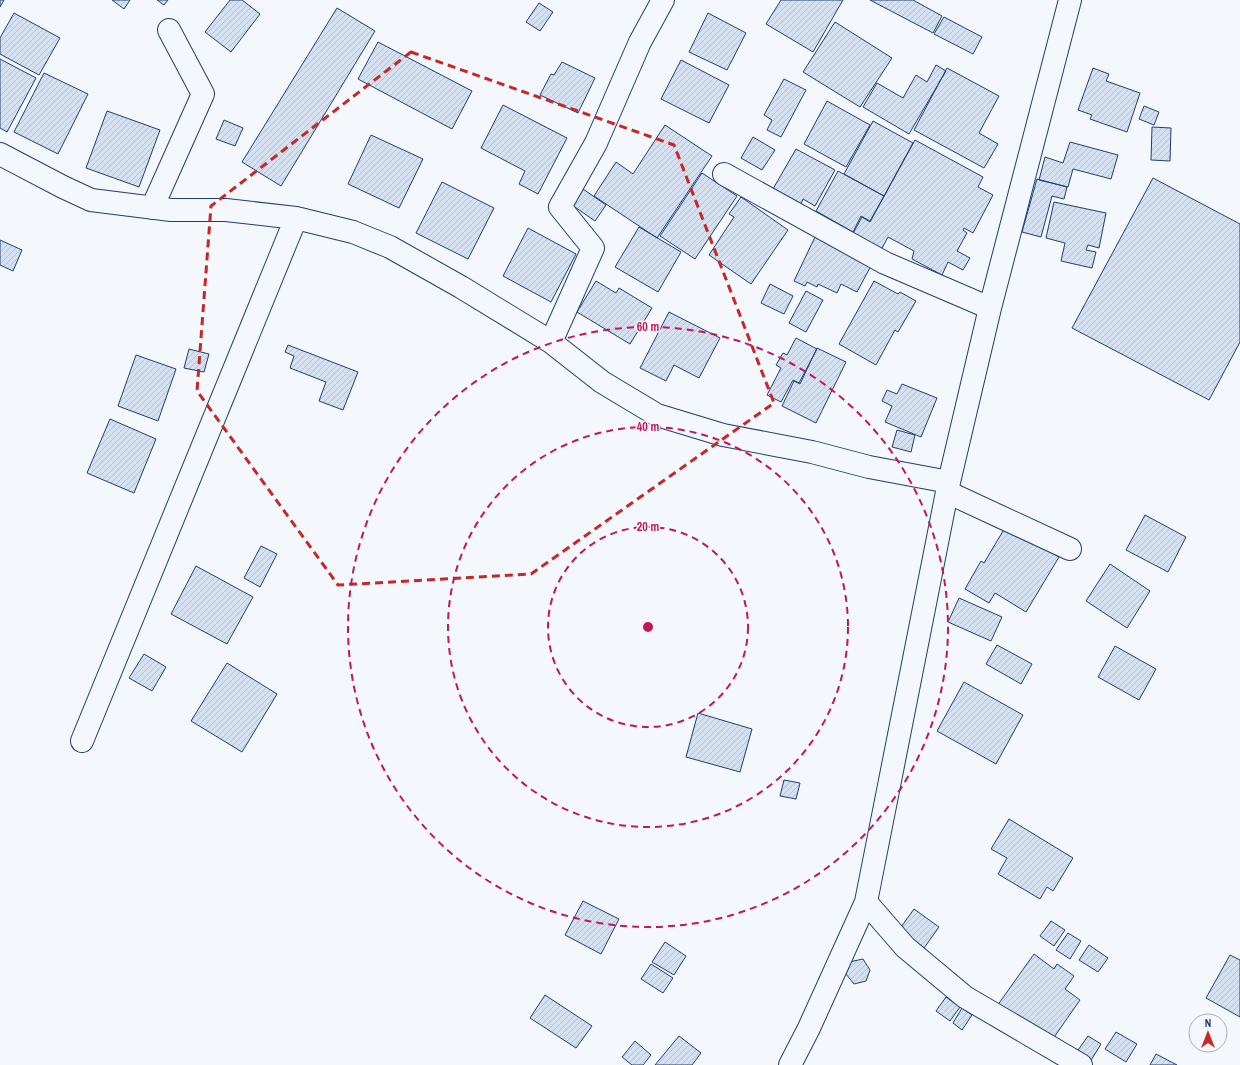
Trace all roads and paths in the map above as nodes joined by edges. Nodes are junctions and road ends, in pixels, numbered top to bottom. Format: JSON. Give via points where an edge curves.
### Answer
{"nodes":[{"id":1,"x":663,"y":0,"type":"edge"},
{"id":2,"x":1070,"y":0,"type":"edge"},
{"id":3,"x":169,"y":30,"type":"dead end"},
{"id":4,"x":0,"y":154,"type":"edge"},
{"id":5,"x":724,"y":174,"type":"dead end"},
{"id":6,"x":152,"y":208,"type":"junction"},
{"id":7,"x":296,"y":218,"type":"junction"},
{"id":8,"x":990,"y":308,"type":"junction"},
{"id":9,"x":551,"y":342,"type":"junction"},
{"id":10,"x":948,"y":487,"type":"junction"},
{"id":11,"x":1070,"y":549,"type":"dead end"},
{"id":12,"x":82,"y":741,"type":"dead end"},
{"id":13,"x":866,"y":902,"type":"junction"},
{"id":14,"x":790,"y":1065,"type":"edge"},
{"id":15,"x":1081,"y":1065,"type":"edge"}],
"edges":[{"from":1,"to":9,"type":"street","via":[[640,42],[596,143],[560,207],[592,248]]},
{"from":2,"to":8,"type":"street"},
{"from":3,"to":6,"type":"street","via":[[203,94]]},
{"from":4,"to":6,"type":"street","via":[[91,200]]},
{"from":5,"to":8,"type":"street","via":[[885,263]]},
{"from":6,"to":7,"type":"street","via":[[226,210]]},
{"from":7,"to":9,"type":"street","via":[[353,232],[390,247]]},
{"from":7,"to":12,"type":"street"},
{"from":8,"to":10,"type":"street"},
{"from":9,"to":10,"type":"street","via":[[602,382],[657,415],[723,435],[812,452]]},
{"from":10,"to":11,"type":"street"},
{"from":10,"to":13,"type":"street"},
{"from":13,"to":14,"type":"street"},
{"from":13,"to":15,"type":"street","via":[[904,947],[965,997]]}]}
